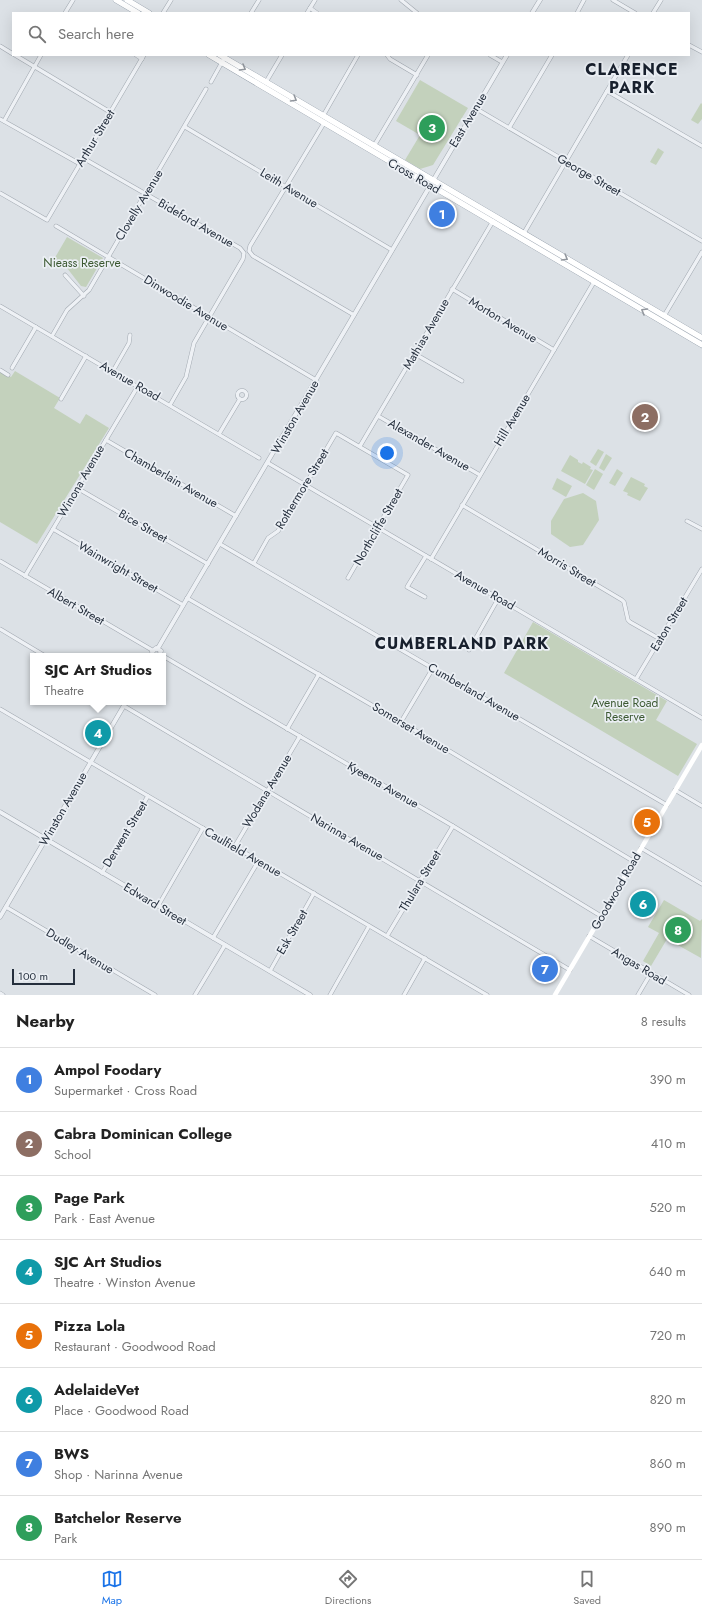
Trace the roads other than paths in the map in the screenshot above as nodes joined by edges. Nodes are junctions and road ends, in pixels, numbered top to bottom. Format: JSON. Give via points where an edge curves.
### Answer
{"nodes":[{"id":1,"x":73,"y":0,"type":"edge"},
{"id":2,"x":116,"y":0,"type":"edge"},
{"id":3,"x":127,"y":0,"type":"edge"},
{"id":4,"x":171,"y":0,"type":"edge"},
{"id":5,"x":259,"y":0,"type":"edge"},
{"id":6,"x":315,"y":0,"type":"edge"},
{"id":7,"x":401,"y":0,"type":"edge"},
{"id":8,"x":539,"y":0,"type":"edge"},
{"id":9,"x":584,"y":0,"type":"edge"},
{"id":10,"x":613,"y":0,"type":"edge"},
{"id":11,"x":660,"y":0,"type":"edge"},
{"id":12,"x":310,"y":8,"type":"junction"},
{"id":13,"x":66,"y":12,"type":"edge"},
{"id":14,"x":136,"y":12,"type":"edge"},
{"id":15,"x":147,"y":12,"type":"edge"},
{"id":16,"x":164,"y":12,"type":"edge"},
{"id":17,"x":252,"y":12,"type":"edge"},
{"id":18,"x":308,"y":12,"type":"edge"},
{"id":19,"x":316,"y":12,"type":"edge"},
{"id":20,"x":416,"y":12,"type":"edge"},
{"id":21,"x":533,"y":12,"type":"edge"},
{"id":22,"x":577,"y":12,"type":"edge"},
{"id":23,"x":633,"y":12,"type":"edge"},
{"id":24,"x":654,"y":12,"type":"edge"},
{"id":25,"x":0,"y":46,"type":"edge"},
{"id":26,"x":690,"y":46,"type":"edge"},
{"id":27,"x":702,"y":52,"type":"edge"},
{"id":28,"x":12,"y":53,"type":"edge"},
{"id":29,"x":17,"y":56,"type":"edge"},
{"id":30,"x":40,"y":56,"type":"edge"},
{"id":31,"x":281,"y":56,"type":"edge"},
{"id":32,"x":357,"y":56,"type":"edge"},
{"id":33,"x":388,"y":56,"type":"edge"},
{"id":34,"x":427,"y":56,"type":"edge"},
{"id":35,"x":492,"y":56,"type":"edge"},
{"id":36,"x":505,"y":56,"type":"edge"},
{"id":37,"x":551,"y":56,"type":"edge"},
{"id":38,"x":627,"y":56,"type":"edge"},
{"id":39,"x":143,"y":57,"type":"edge"},
{"id":40,"x":223,"y":58,"type":"edge"},
{"id":41,"x":502,"y":62,"type":"junction"},
{"id":42,"x":34,"y":66,"type":"junction"},
{"id":43,"x":417,"y":75,"type":"junction"},
{"id":44,"x":211,"y":82,"type":"dead end"},
{"id":45,"x":264,"y":84,"type":"junction"},
{"id":46,"x":206,"y":89,"type":"dead end"},
{"id":47,"x":607,"y":91,"type":"junction"},
{"id":48,"x":475,"y":108,"type":"junction"},
{"id":49,"x":110,"y":112,"type":"junction"},
{"id":50,"x":323,"y":116,"type":"junction"},
{"id":51,"x":316,"y":118,"type":"junction"},
{"id":52,"x":2,"y":120,"type":"edge"},
{"id":53,"x":330,"y":120,"type":"junction"},
{"id":54,"x":324,"y":123,"type":"junction"},
{"id":55,"x":185,"y":127,"type":"junction"},
{"id":56,"x":508,"y":128,"type":"junction"},
{"id":57,"x":702,"y":146,"type":"edge"},
{"id":58,"x":373,"y":149,"type":"junction"},
{"id":59,"x":83,"y":158,"type":"junction"},
{"id":60,"x":566,"y":161,"type":"junction"},
{"id":61,"x":80,"y":164,"type":"junction"},
{"id":62,"x":431,"y":183,"type":"junction"},
{"id":63,"x":286,"y":187,"type":"junction"},
{"id":64,"x":0,"y":193,"type":"edge"},
{"id":65,"x":146,"y":194,"type":"junction"},
{"id":66,"x":494,"y":219,"type":"junction"},
{"id":67,"x":56,"y":226,"type":"dead end"},
{"id":68,"x":522,"y":236,"type":"junction"},
{"id":69,"x":702,"y":241,"type":"edge"},
{"id":70,"x":392,"y":250,"type":"junction"},
{"id":71,"x":702,"y":252,"type":"edge"},
{"id":72,"x":109,"y":257,"type":"junction"},
{"id":73,"x":65,"y":275,"type":"dead end"},
{"id":74,"x":596,"y":279,"type":"junction"},
{"id":75,"x":452,"y":289,"type":"junction"},
{"id":76,"x":84,"y":296,"type":"junction"},
{"id":77,"x":0,"y":306,"type":"edge"},
{"id":78,"x":354,"y":315,"type":"junction"},
{"id":79,"x":209,"y":317,"type":"junction"},
{"id":80,"x":663,"y":318,"type":"junction"},
{"id":81,"x":36,"y":327,"type":"junction"},
{"id":82,"x":130,"y":335,"type":"dead end"},
{"id":83,"x":52,"y":336,"type":"junction"},
{"id":84,"x":702,"y":338,"type":"edge"},
{"id":85,"x":702,"y":345,"type":"edge"},
{"id":86,"x":554,"y":350,"type":"junction"},
{"id":87,"x":415,"y":354,"type":"junction"},
{"id":88,"x":86,"y":356,"type":"junction"},
{"id":89,"x":12,"y":368,"type":"dead end"},
{"id":90,"x":0,"y":370,"type":"edge"},
{"id":91,"x":113,"y":371,"type":"junction"},
{"id":92,"x":8,"y":375,"type":"dead end"},
{"id":93,"x":316,"y":380,"type":"junction"},
{"id":94,"x":462,"y":381,"type":"dead end"},
{"id":95,"x":138,"y":386,"type":"junction"},
{"id":96,"x":61,"y":399,"type":"dead end"},
{"id":97,"x":240,"y":399,"type":"dead end"},
{"id":98,"x":170,"y":405,"type":"junction"},
{"id":99,"x":378,"y":416,"type":"junction"},
{"id":100,"x":219,"y":434,"type":"junction"},
{"id":101,"x":106,"y":440,"type":"junction"},
{"id":102,"x":360,"y":446,"type":"junction"},
{"id":103,"x":259,"y":458,"type":"dead end"},
{"id":104,"x":268,"y":463,"type":"junction"},
{"id":105,"x":480,"y":475,"type":"junction"},
{"id":106,"x":305,"y":484,"type":"junction"},
{"id":107,"x":77,"y":488,"type":"junction"},
{"id":108,"x":462,"y":505,"type":"junction"},
{"id":109,"x":236,"y":516,"type":"junction"},
{"id":110,"x":687,"y":521,"type":"dead end"},
{"id":111,"x":377,"y":528,"type":"junction"},
{"id":112,"x":54,"y":529,"type":"junction"},
{"id":113,"x":702,"y":530,"type":"edge"},
{"id":114,"x":220,"y":544,"type":"junction"},
{"id":115,"x":426,"y":556,"type":"junction"},
{"id":116,"x":431,"y":559,"type":"junction"},
{"id":117,"x":0,"y":561,"type":"edge"},
{"id":118,"x":208,"y":564,"type":"junction"},
{"id":119,"x":254,"y":564,"type":"junction"},
{"id":120,"x":702,"y":569,"type":"edge"},
{"id":121,"x":25,"y":576,"type":"junction"},
{"id":122,"x":348,"y":578,"type":"dead end"},
{"id":123,"x":425,"y":597,"type":"dead end"},
{"id":124,"x":187,"y":598,"type":"junction"},
{"id":125,"x":498,"y":599,"type":"junction"},
{"id":126,"x":183,"y":605,"type":"junction"},
{"id":127,"x":0,"y":630,"type":"edge"},
{"id":128,"x":660,"y":639,"type":"junction"},
{"id":129,"x":158,"y":648,"type":"junction"},
{"id":130,"x":152,"y":650,"type":"junction"},
{"id":131,"x":469,"y":650,"type":"dead end"},
{"id":132,"x":40,"y":653,"type":"edge"},
{"id":133,"x":153,"y":653,"type":"edge"},
{"id":134,"x":161,"y":653,"type":"edge"},
{"id":135,"x":166,"y":659,"type":"edge"},
{"id":136,"x":433,"y":668,"type":"junction"},
{"id":137,"x":319,"y":674,"type":"junction"},
{"id":138,"x":636,"y":679,"type":"junction"},
{"id":139,"x":124,"y":705,"type":"edge"},
{"id":140,"x":128,"y":705,"type":"edge"},
{"id":141,"x":0,"y":709,"type":"edge"},
{"id":142,"x":702,"y":718,"type":"edge"},
{"id":143,"x":401,"y":722,"type":"junction"},
{"id":144,"x":287,"y":728,"type":"junction"},
{"id":145,"x":300,"y":736,"type":"junction"},
{"id":146,"x":702,"y":745,"type":"edge"},
{"id":147,"x":91,"y":762,"type":"junction"},
{"id":148,"x":675,"y":790,"type":"junction"},
{"id":149,"x":268,"y":791,"type":"junction"},
{"id":150,"x":148,"y":796,"type":"junction"},
{"id":151,"x":667,"y":805,"type":"junction"},
{"id":152,"x":702,"y":806,"type":"edge"},
{"id":153,"x":0,"y":812,"type":"edge"},
{"id":154,"x":453,"y":826,"type":"junction"},
{"id":155,"x":203,"y":828,"type":"junction"},
{"id":156,"x":46,"y":840,"type":"junction"},
{"id":157,"x":235,"y":846,"type":"junction"},
{"id":158,"x":641,"y":848,"type":"junction"},
{"id":159,"x":258,"y":860,"type":"junction"},
{"id":160,"x":634,"y":861,"type":"junction"},
{"id":161,"x":102,"y":872,"type":"junction"},
{"id":162,"x":421,"y":881,"type":"junction"},
{"id":163,"x":702,"y":884,"type":"edge"},
{"id":164,"x":314,"y":893,"type":"junction"},
{"id":165,"x":158,"y":906,"type":"junction"},
{"id":166,"x":6,"y":907,"type":"junction"},
{"id":167,"x":601,"y":916,"type":"junction"},
{"id":168,"x":0,"y":917,"type":"edge"},
{"id":169,"x":369,"y":926,"type":"junction"},
{"id":170,"x":387,"y":936,"type":"junction"},
{"id":171,"x":589,"y":936,"type":"junction"},
{"id":172,"x":213,"y":938,"type":"junction"},
{"id":173,"x":225,"y":945,"type":"junction"},
{"id":174,"x":425,"y":958,"type":"junction"},
{"id":175,"x":570,"y":970,"type":"junction"},
{"id":176,"x":270,"y":971,"type":"junction"},
{"id":177,"x":651,"y":973,"type":"junction"},
{"id":178,"x":0,"y":993,"type":"edge"},
{"id":179,"x":479,"y":993,"type":"edge"},
{"id":180,"x":3,"y":995,"type":"edge"},
{"id":181,"x":155,"y":995,"type":"edge"},
{"id":182,"x":195,"y":995,"type":"edge"},
{"id":183,"x":310,"y":995,"type":"edge"},
{"id":184,"x":330,"y":995,"type":"edge"},
{"id":185,"x":404,"y":995,"type":"edge"},
{"id":186,"x":487,"y":995,"type":"edge"},
{"id":187,"x":555,"y":995,"type":"edge"},
{"id":188,"x":638,"y":995,"type":"edge"},
{"id":189,"x":689,"y":995,"type":"edge"}],
"edges":[{"from":1,"to":13,"type":"street"},
{"from":2,"to":14,"type":"highway"},
{"from":3,"to":15,"type":"highway"},
{"from":4,"to":16,"type":"street"},
{"from":5,"to":17,"type":"street"},
{"from":6,"to":12,"type":"street"},
{"from":7,"to":20,"type":"street"},
{"from":8,"to":21,"type":"street"},
{"from":9,"to":22,"type":"street"},
{"from":10,"to":23,"type":"street"},
{"from":11,"to":24,"type":"street"},
{"from":12,"to":18,"type":"street"},
{"from":12,"to":19,"type":"street"},
{"from":25,"to":28,"type":"street"},
{"from":26,"to":27,"type":"street"},
{"from":29,"to":42,"type":"street"},
{"from":30,"to":42,"type":"street"},
{"from":31,"to":45,"type":"street"},
{"from":32,"to":50,"type":"street"},
{"from":33,"to":43,"type":"street"},
{"from":34,"to":43,"type":"street"},
{"from":35,"to":41,"type":"street"},
{"from":36,"to":41,"type":"street","name":"East Avenue"},
{"from":37,"to":56,"type":"street"},
{"from":38,"to":47,"type":"street"},
{"from":39,"to":49,"type":"street","name":"Arthur Street"},
{"from":40,"to":44,"type":"street"},
{"from":40,"to":45,"type":"highway","name":"Cross Road"},
{"from":41,"to":48,"type":"street","name":"East Avenue"},
{"from":42,"to":49,"type":"street"},
{"from":42,"to":52,"type":"street"},
{"from":43,"to":58,"type":"street"},
{"from":45,"to":50,"type":"highway","name":"Cross Road","one_way":true},
{"from":45,"to":51,"type":"highway","name":"Cross Road"},
{"from":46,"to":55,"type":"street","name":"Clovelly Avenue"},
{"from":47,"to":57,"type":"street"},
{"from":47,"to":60,"type":"street"},
{"from":48,"to":56,"type":"street","name":"George Street"},
{"from":48,"to":62,"type":"street","name":"East Avenue"},
{"from":49,"to":59,"type":"street","name":"Arthur Street"},
{"from":50,"to":51,"type":"highway"},
{"from":50,"to":53,"type":"highway","name":"Cross Road"},
{"from":50,"to":54,"type":"highway"},
{"from":51,"to":54,"type":"highway","name":"Cross Road"},
{"from":52,"to":61,"type":"street"},
{"from":53,"to":54,"type":"highway"},
{"from":53,"to":58,"type":"highway","name":"Cross Road"},
{"from":54,"to":58,"type":"highway","name":"Cross Road"},
{"from":54,"to":63,"type":"street"},
{"from":55,"to":63,"type":"street","name":"Leith Avenue"},
{"from":55,"to":65,"type":"street","name":"Clovelly Avenue"},
{"from":56,"to":60,"type":"street","name":"George Street"},
{"from":58,"to":62,"type":"highway","name":"Cross Road"},
{"from":59,"to":61,"type":"street","name":"Arthur Street"},
{"from":59,"to":65,"type":"street","name":"Bideford Avenue"},
{"from":60,"to":68,"type":"street"},
{"from":60,"to":69,"type":"street","name":"George Street"},
{"from":61,"to":64,"type":"street","name":"Arthur Street","via":[[47,220]]},
{"from":62,"to":66,"type":"highway","name":"Cross Road"},
{"from":62,"to":70,"type":"street","name":"Winston Avenue"},
{"from":63,"to":70,"type":"street","name":"Leith Avenue"},
{"from":63,"to":78,"type":"street","via":[[249,251],[253,256]]},
{"from":65,"to":72,"type":"street","name":"Clovelly Avenue"},
{"from":65,"to":79,"type":"street","name":"Bideford Avenue","via":[[240,248],[244,253],[243,259]]},
{"from":66,"to":68,"type":"highway","name":"Cross Road"},
{"from":66,"to":75,"type":"street","name":"Mathias Avenue"},
{"from":67,"to":72,"type":"street","name":"Dinwoodie Avenue"},
{"from":68,"to":74,"type":"highway","name":"Cross Road"},
{"from":70,"to":78,"type":"street","name":"Winston Avenue"},
{"from":71,"to":80,"type":"street"},
{"from":72,"to":76,"type":"street","name":"Clovelly Avenue"},
{"from":72,"to":79,"type":"street","name":"Dinwoodie Avenue"},
{"from":73,"to":76,"type":"street"},
{"from":74,"to":80,"type":"highway","name":"Cross Road"},
{"from":74,"to":86,"type":"street","name":"Hill Avenue"},
{"from":75,"to":86,"type":"street","name":"Morton Avenue"},
{"from":75,"to":87,"type":"street","name":"Mathias Avenue"},
{"from":76,"to":83,"type":"street","name":"Clovelly Avenue","via":[[67,310]]},
{"from":77,"to":81,"type":"street","name":"Avenue Road"},
{"from":78,"to":93,"type":"street","name":"Winston Avenue"},
{"from":79,"to":93,"type":"street","name":"Dinwoodie Avenue"},
{"from":79,"to":98,"type":"street","via":[[194,343],[186,377]]},
{"from":80,"to":84,"type":"highway","name":"Cross Road"},
{"from":80,"to":85,"type":"highway","name":"Cross Road"},
{"from":81,"to":83,"type":"street","name":"Avenue Road"},
{"from":81,"to":89,"type":"street"},
{"from":82,"to":91,"type":"street","via":[[129,343]]},
{"from":83,"to":88,"type":"street","name":"Avenue Road"},
{"from":86,"to":105,"type":"street","name":"Hill Avenue"},
{"from":87,"to":94,"type":"street"},
{"from":87,"to":99,"type":"street","name":"Mathias Avenue"},
{"from":88,"to":91,"type":"street","name":"Avenue Road"},
{"from":88,"to":96,"type":"street"},
{"from":90,"to":92,"type":"street"},
{"from":91,"to":95,"type":"street","name":"Avenue Road"},
{"from":93,"to":104,"type":"street","name":"Winston Avenue"},
{"from":95,"to":98,"type":"street","name":"Avenue Road"},
{"from":95,"to":101,"type":"street","name":"Winona Avenue"},
{"from":97,"to":100,"type":"street"},
{"from":98,"to":100,"type":"street","name":"Avenue Road"},
{"from":99,"to":102,"type":"street","name":"Mathias Avenue"},
{"from":99,"to":105,"type":"street","name":"Alexander Avenue"},
{"from":100,"to":103,"type":"street","name":"Avenue Road"},
{"from":101,"to":107,"type":"street","name":"Winona Avenue"},
{"from":101,"to":109,"type":"street","name":"Chamberlain Avenue"},
{"from":102,"to":106,"type":"street","name":"Rothermore Street","via":[[336,433]]},
{"from":102,"to":111,"type":"street","name":"Northcliffe Street","via":[[408,475]]},
{"from":104,"to":106,"type":"street","name":"Avenue Road"},
{"from":104,"to":109,"type":"street","name":"Winston Avenue"},
{"from":105,"to":108,"type":"street","name":"Hill Avenue"},
{"from":106,"to":111,"type":"street","name":"Avenue Road"},
{"from":106,"to":119,"type":"street","name":"Rothermore Street","via":[[278,531],[268,538]]},
{"from":107,"to":112,"type":"street","name":"Winona Avenue"},
{"from":107,"to":118,"type":"street","name":"Bice Street"},
{"from":108,"to":116,"type":"street","name":"Hill Avenue"},
{"from":108,"to":128,"type":"street","name":"Morris Street","via":[[622,600],[630,622]]},
{"from":109,"to":114,"type":"street","name":"Winston Avenue"},
{"from":110,"to":113,"type":"street"},
{"from":111,"to":115,"type":"street","name":"Avenue Road"},
{"from":111,"to":122,"type":"street","name":"Northcliffe Street"},
{"from":112,"to":121,"type":"street","name":"Winona Avenue"},
{"from":112,"to":126,"type":"street","name":"Wainwright Street"},
{"from":114,"to":118,"type":"street","name":"Winston Avenue"},
{"from":114,"to":119,"type":"street","name":"Cumberland Avenue"},
{"from":115,"to":116,"type":"street","name":"Avenue Road"},
{"from":115,"to":123,"type":"street","via":[[407,587]]},
{"from":116,"to":125,"type":"street","name":"Avenue Road"},
{"from":117,"to":121,"type":"street","name":"Albert Street"},
{"from":118,"to":124,"type":"street","name":"Winston Avenue"},
{"from":119,"to":136,"type":"street","name":"Cumberland Avenue"},
{"from":120,"to":128,"type":"street","name":"Eaton Street"},
{"from":121,"to":130,"type":"street","name":"Albert Street"},
{"from":124,"to":126,"type":"street","name":"Winston Avenue"},
{"from":124,"to":137,"type":"street","name":"Somerset Avenue"},
{"from":125,"to":131,"type":"street"},
{"from":125,"to":138,"type":"street","name":"Avenue Road"},
{"from":126,"to":129,"type":"street","name":"Winston Avenue"},
{"from":127,"to":132,"type":"street"},
{"from":128,"to":138,"type":"street","name":"Eaton Street"},
{"from":129,"to":130,"type":"street"},
{"from":129,"to":134,"type":"street"},
{"from":130,"to":133,"type":"street"},
{"from":135,"to":144,"type":"street","name":"Kyeema Avenue"},
{"from":136,"to":143,"type":"street"},
{"from":136,"to":151,"type":"street","name":"Cumberland Avenue"},
{"from":137,"to":143,"type":"street","name":"Somerset Avenue"},
{"from":137,"to":144,"type":"street"},
{"from":138,"to":142,"type":"street","name":"Avenue Road"},
{"from":139,"to":147,"type":"street","name":"Winston Avenue"},
{"from":140,"to":149,"type":"street","name":"Narinna Avenue"},
{"from":141,"to":147,"type":"street","name":"Caulfield Avenue"},
{"from":143,"to":160,"type":"street","name":"Somerset Avenue"},
{"from":144,"to":145,"type":"street","name":"Kyeema Avenue"},
{"from":145,"to":149,"type":"street","name":"Wodana Avenue"},
{"from":145,"to":154,"type":"street","name":"Kyeema Avenue"},
{"from":146,"to":148,"type":"main road","name":"Goodwood Road"},
{"from":147,"to":150,"type":"street","name":"Caulfield Avenue"},
{"from":147,"to":156,"type":"street","name":"Winston Avenue"},
{"from":148,"to":151,"type":"main road","name":"Goodwood Road"},
{"from":148,"to":152,"type":"street"},
{"from":149,"to":157,"type":"street","name":"Wodana Avenue"},
{"from":149,"to":162,"type":"street","name":"Narinna Avenue"},
{"from":150,"to":155,"type":"street","name":"Caulfield Avenue"},
{"from":150,"to":161,"type":"street","name":"Derwent Street"},
{"from":151,"to":158,"type":"main road","name":"Goodwood Road"},
{"from":153,"to":156,"type":"street","name":"Edward Street"},
{"from":154,"to":162,"type":"street","name":"Thulara Street"},
{"from":154,"to":167,"type":"street","name":"Kyeema Avenue"},
{"from":155,"to":157,"type":"street","name":"Caulfield Avenue"},
{"from":155,"to":165,"type":"street"},
{"from":156,"to":161,"type":"street","name":"Edward Street"},
{"from":156,"to":166,"type":"street","name":"Winston Avenue"},
{"from":157,"to":159,"type":"street","name":"Caulfield Avenue"},
{"from":158,"to":160,"type":"main road","name":"Goodwood Road"},
{"from":158,"to":163,"type":"street"},
{"from":159,"to":164,"type":"street","name":"Caulfield Avenue"},
{"from":159,"to":172,"type":"street"},
{"from":160,"to":167,"type":"main road","name":"Goodwood Road"},
{"from":161,"to":165,"type":"street","name":"Edward Street"},
{"from":162,"to":170,"type":"street","name":"Thulara Street"},
{"from":162,"to":175,"type":"street","name":"Narinna Avenue"},
{"from":164,"to":169,"type":"street","name":"Caulfield Avenue"},
{"from":164,"to":176,"type":"street","name":"Esk Street"},
{"from":165,"to":172,"type":"street","name":"Edward Street"},
{"from":166,"to":168,"type":"street","name":"Winston Avenue"},
{"from":166,"to":181,"type":"street","name":"Dudley Avenue"},
{"from":167,"to":171,"type":"main road","name":"Goodwood Road"},
{"from":169,"to":170,"type":"street","name":"Caulfield Avenue"},
{"from":169,"to":184,"type":"street"},
{"from":170,"to":174,"type":"street","name":"Caulfield Avenue"},
{"from":171,"to":175,"type":"main road","name":"Goodwood Road"},
{"from":171,"to":177,"type":"street","name":"Angas Road"},
{"from":172,"to":173,"type":"street","name":"Edward Street"},
{"from":173,"to":176,"type":"street","name":"Edward Street"},
{"from":173,"to":182,"type":"street"},
{"from":174,"to":179,"type":"street","name":"Caulfield Avenue"},
{"from":174,"to":185,"type":"street"},
{"from":175,"to":187,"type":"main road","name":"Goodwood Road"},
{"from":176,"to":183,"type":"street","name":"Edward Street"},
{"from":177,"to":188,"type":"street"},
{"from":177,"to":189,"type":"street","name":"Angas Road"},
{"from":178,"to":180,"type":"street"},
{"from":179,"to":186,"type":"street","name":"Caulfield Avenue"}]}
